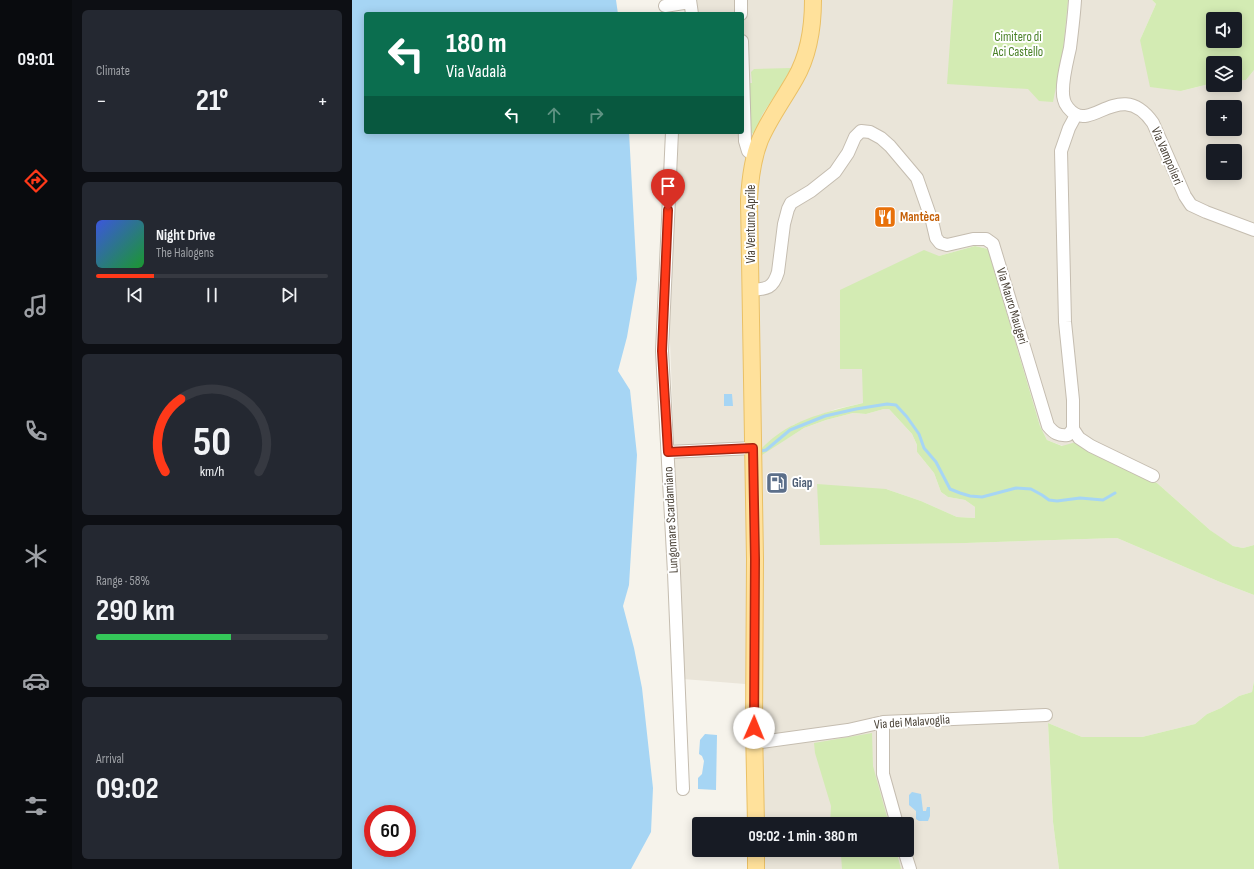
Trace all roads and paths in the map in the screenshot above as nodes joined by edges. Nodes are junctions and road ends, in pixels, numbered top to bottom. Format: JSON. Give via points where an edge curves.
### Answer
{"nodes":[{"id":1,"x":741,"y":0,"type":"edge"},
{"id":2,"x":812,"y":0,"type":"edge"},
{"id":3,"x":1075,"y":0,"type":"edge"},
{"id":4,"x":690,"y":1,"type":"edge"},
{"id":5,"x":665,"y":7,"type":"edge"},
{"id":6,"x":692,"y":12,"type":"edge"},
{"id":7,"x":741,"y":12,"type":"edge"},
{"id":8,"x":744,"y":108,"type":"edge"},
{"id":9,"x":1076,"y":115,"type":"junction"},
{"id":10,"x":672,"y":134,"type":"edge"},
{"id":11,"x":755,"y":156,"type":"junction"},
{"id":12,"x":1254,"y":230,"type":"edge"},
{"id":13,"x":751,"y":290,"type":"junction"},
{"id":14,"x":1073,"y":429,"type":"junction"},
{"id":15,"x":668,"y":452,"type":"junction"},
{"id":16,"x":753,"y":455,"type":"junction"},
{"id":17,"x":1153,"y":476,"type":"dead end"},
{"id":18,"x":1046,"y":715,"type":"dead end"},
{"id":19,"x":883,"y":722,"type":"junction"},
{"id":20,"x":754,"y":743,"type":"junction"},
{"id":21,"x":683,"y":789,"type":"dead end"},
{"id":22,"x":756,"y":817,"type":"edge"},
{"id":23,"x":895,"y":817,"type":"edge"},
{"id":24,"x":756,"y":857,"type":"edge"},
{"id":25,"x":906,"y":857,"type":"edge"},
{"id":26,"x":756,"y":869,"type":"edge"},
{"id":27,"x":910,"y":869,"type":"edge"}],
"edges":[{"from":1,"to":7,"type":"street"},
{"from":2,"to":11,"type":"main road","name":"Via Ventuno Aprile","via":[[812,29],[801,66],[768,122]]},
{"from":3,"to":9,"type":"street","via":[[1073,30],[1063,88],[1064,101]]},
{"from":4,"to":5,"type":"street"},
{"from":4,"to":6,"type":"street"},
{"from":8,"to":11,"type":"street","via":[[745,141],[748,151]]},
{"from":9,"to":12,"type":"street","name":"Via Vampolieri","via":[[1084,116],[1121,104],[1139,108],[1154,123],[1190,205]]},
{"from":9,"to":14,"type":"street","via":[[1061,151],[1065,322],[1073,400]]},
{"from":10,"to":15,"type":"street","name":"Lungomare Scardamiano","via":[[662,351]]},
{"from":11,"to":13,"type":"main road","name":"Via Ventuno Aprile","via":[[749,200]]},
{"from":13,"to":14,"type":"street","name":"Via Mauro Maugeri","via":[[767,288],[776,280],[784,224],[791,203],[834,172],[861,131],[870,132],[890,146],[917,178],[936,238],[940,243],[948,245],[973,239],[986,239],[993,244],[1048,426],[1053,433],[1061,436],[1068,435]]},
{"from":13,"to":16,"type":"main road","name":"Via Ventuno Aprile"},
{"from":14,"to":17,"type":"street","via":[[1079,438],[1091,446]]},
{"from":15,"to":16,"type":"street"},
{"from":15,"to":21,"type":"street","name":"Lungomare Scardamiano"},
{"from":16,"to":20,"type":"main road","name":"Via Ventuno Aprile"},
{"from":18,"to":19,"type":"street","name":"Via dei Malavoglia"},
{"from":19,"to":20,"type":"street","name":"Via dei Malavoglia","via":[[848,730]]},
{"from":19,"to":23,"type":"street","via":[[884,774]]},
{"from":20,"to":22,"type":"main road","name":"Via Ventuno Aprile"},
{"from":24,"to":26,"type":"main road"},
{"from":25,"to":27,"type":"street"}]}
